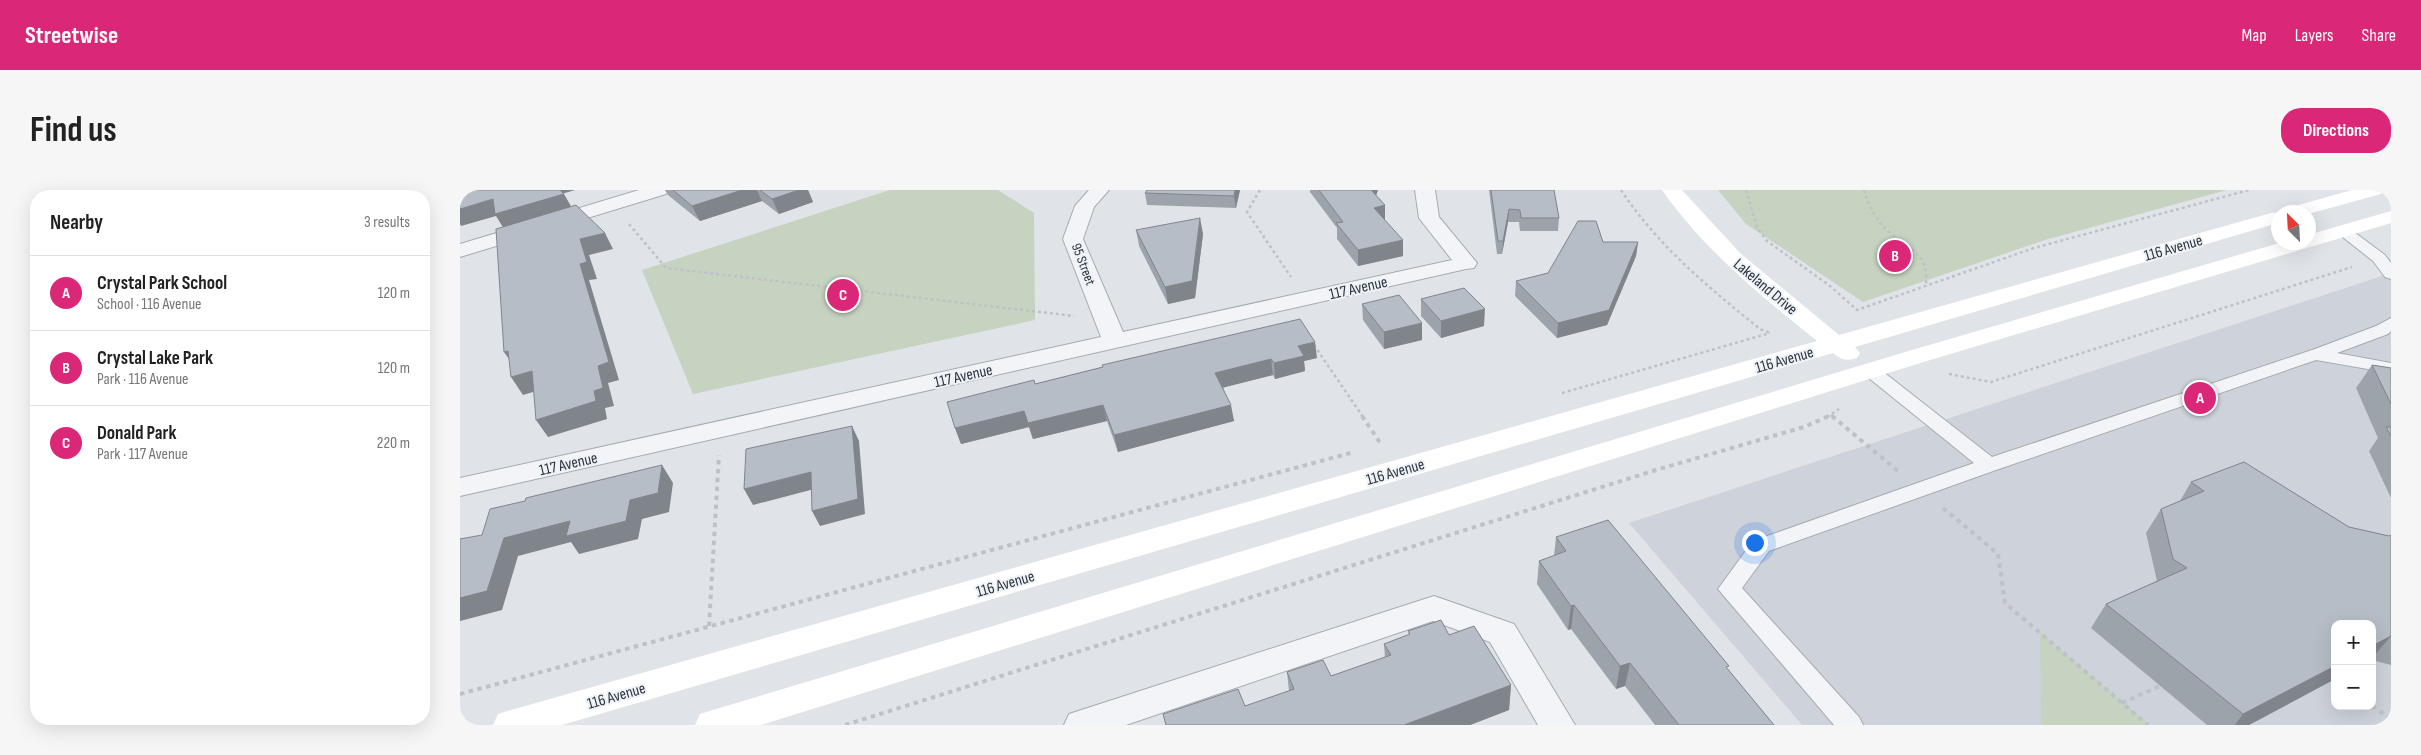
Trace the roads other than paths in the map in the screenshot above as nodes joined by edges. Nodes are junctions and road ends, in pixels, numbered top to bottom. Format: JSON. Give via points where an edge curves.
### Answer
{"nodes":[{"id":1,"x":659,"y":190,"type":"edge"},
{"id":2,"x":1099,"y":190,"type":"edge"},
{"id":3,"x":1426,"y":190,"type":"edge"},
{"id":4,"x":1672,"y":190,"type":"edge"},
{"id":5,"x":2374,"y":190,"type":"edge"},
{"id":6,"x":2316,"y":206,"type":"edge"},
{"id":7,"x":2391,"y":218,"type":"edge"},
{"id":8,"x":2271,"y":219,"type":"edge"},
{"id":9,"x":2345,"y":232,"type":"junction"},
{"id":10,"x":2316,"y":240,"type":"edge"},
{"id":11,"x":2281,"y":250,"type":"edge"},
{"id":12,"x":460,"y":251,"type":"edge"},
{"id":13,"x":2391,"y":274,"type":"edge"},
{"id":14,"x":2391,"y":323,"type":"edge"},
{"id":15,"x":1110,"y":331,"type":"junction"},
{"id":16,"x":1836,"y":344,"type":"junction"},
{"id":17,"x":2315,"y":354,"type":"junction"},
{"id":18,"x":2391,"y":368,"type":"edge"},
{"id":19,"x":1871,"y":371,"type":"junction"},
{"id":20,"x":1989,"y":465,"type":"junction"},
{"id":21,"x":460,"y":487,"type":"edge"},
{"id":22,"x":511,"y":725,"type":"edge"},
{"id":23,"x":713,"y":725,"type":"edge"},
{"id":24,"x":1082,"y":725,"type":"edge"},
{"id":25,"x":1557,"y":725,"type":"edge"},
{"id":26,"x":1850,"y":725,"type":"edge"}],
"edges":[{"from":1,"to":12,"type":"street"},
{"from":2,"to":15,"type":"street","name":"95 Street","via":[[1085,206],[1073,239]]},
{"from":3,"to":15,"type":"street","name":"117 Avenue","via":[[1429,218],[1466,263],[1306,299]]},
{"from":4,"to":16,"type":"main road","name":"Lakeland Drive","via":[[1703,229],[1734,259]]},
{"from":5,"to":6,"type":"main road"},
{"from":7,"to":9,"type":"main road","name":"116 Avenue"},
{"from":8,"to":16,"type":"main road","name":"116 Avenue"},
{"from":9,"to":10,"type":"main road","name":"116 Avenue"},
{"from":9,"to":13,"type":"lane","via":[[2379,258]]},
{"from":11,"to":19,"type":"main road","name":"116 Avenue"},
{"from":14,"to":17,"type":"lane","via":[[2382,330]]},
{"from":15,"to":21,"type":"street","name":"117 Avenue","via":[[720,429]]},
{"from":16,"to":19,"type":"main road","name":"Lakeland Drive"},
{"from":16,"to":22,"type":"main road","name":"116 Avenue"},
{"from":17,"to":18,"type":"lane"},
{"from":17,"to":20,"type":"lane"},
{"from":19,"to":20,"type":"lane"},
{"from":19,"to":23,"type":"main road","name":"116 Avenue"},
{"from":20,"to":26,"type":"lane","via":[[1762,546],[1729,589]]},
{"from":24,"to":25,"type":"street","via":[[1434,608],[1502,633]]}]}
